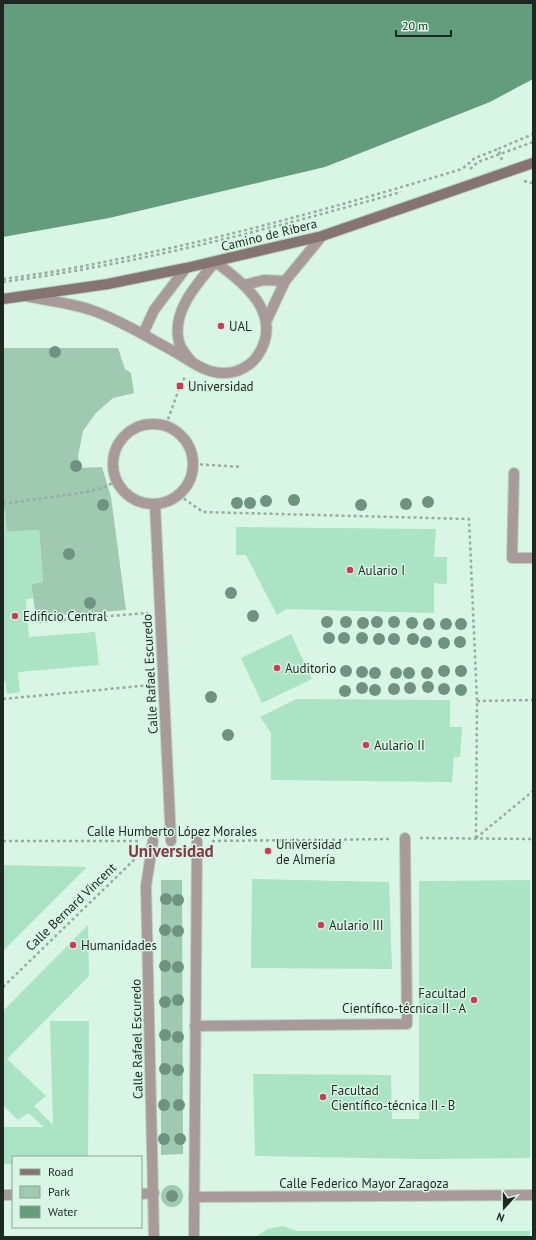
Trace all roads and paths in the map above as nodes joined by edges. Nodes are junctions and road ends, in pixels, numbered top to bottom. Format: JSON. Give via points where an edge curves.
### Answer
{"nodes":[{"id":1,"x":533,"y":134,"type":"edge"},
{"id":2,"x":533,"y":142,"type":"edge"},
{"id":3,"x":498,"y":149,"type":"junction"},
{"id":4,"x":500,"y":154,"type":"junction"},
{"id":5,"x":533,"y":163,"type":"edge"},
{"id":6,"x":469,"y":170,"type":"dead end"},
{"id":7,"x":463,"y":172,"type":"dead end"},
{"id":8,"x":507,"y":173,"type":"junction"},
{"id":9,"x":443,"y":179,"type":"dead end"},
{"id":10,"x":402,"y":192,"type":"dead end"},
{"id":11,"x":322,"y":236,"type":"junction"},
{"id":12,"x":215,"y":262,"type":"junction"},
{"id":13,"x":186,"y":268,"type":"junction"},
{"id":14,"x":3,"y":281,"type":"edge"},
{"id":15,"x":285,"y":282,"type":"junction"},
{"id":16,"x":244,"y":285,"type":"junction"},
{"id":17,"x":25,"y":296,"type":"junction"},
{"id":18,"x":3,"y":299,"type":"edge"},
{"id":19,"x":266,"y":322,"type":"junction"},
{"id":20,"x":143,"y":334,"type":"junction"},
{"id":21,"x":192,"y":362,"type":"junction"},
{"id":22,"x":166,"y":425,"type":"junction"},
{"id":23,"x":194,"y":464,"type":"junction"},
{"id":24,"x":242,"y":467,"type":"dead end"},
{"id":25,"x":514,"y":473,"type":"dead end"},
{"id":26,"x":116,"y":481,"type":"junction"},
{"id":27,"x":179,"y":495,"type":"junction"},
{"id":28,"x":3,"y":504,"type":"edge"},
{"id":29,"x":155,"y":504,"type":"junction"},
{"id":30,"x":533,"y":558,"type":"edge"},
{"id":31,"x":160,"y":612,"type":"junction"},
{"id":32,"x":39,"y":622,"type":"dead end"},
{"id":33,"x":163,"y":684,"type":"junction"},
{"id":34,"x":3,"y":699,"type":"edge"},
{"id":35,"x":533,"y":700,"type":"edge"},
{"id":36,"x":477,"y":701,"type":"junction"},
{"id":37,"x":533,"y":791,"type":"edge"},
{"id":38,"x":405,"y":838,"type":"junction"},
{"id":39,"x":476,"y":838,"type":"junction"},
{"id":40,"x":533,"y":839,"type":"edge"},
{"id":41,"x":3,"y":841,"type":"edge"},
{"id":42,"x":153,"y":841,"type":"junction"},
{"id":43,"x":171,"y":841,"type":"dead end"},
{"id":44,"x":197,"y":841,"type":"joint"},
{"id":45,"x":3,"y":987,"type":"edge"},
{"id":46,"x":195,"y":1026,"type":"junction"},
{"id":47,"x":154,"y":1193,"type":"junction"},
{"id":48,"x":142,"y":1194,"type":"edge"},
{"id":49,"x":533,"y":1195,"type":"edge"},
{"id":50,"x":194,"y":1197,"type":"junction"},
{"id":51,"x":154,"y":1237,"type":"edge"},
{"id":52,"x":194,"y":1237,"type":"edge"}],
"edges":[{"from":1,"to":3,"type":"path"},
{"from":2,"to":4,"type":"path"},
{"from":3,"to":4,"type":"path"},
{"from":3,"to":14,"type":"path","via":[[475,158],[462,169],[320,211],[179,246]]},
{"from":4,"to":6,"type":"path","via":[[478,162]]},
{"from":4,"to":8,"type":"path"},
{"from":5,"to":8,"type":"main road","name":"Camino de Ribera"},
{"from":7,"to":9,"type":"path"},
{"from":8,"to":11,"type":"main road","name":"Camino de Ribera"},
{"from":10,"to":14,"type":"path","via":[[183,248],[73,272]]},
{"from":11,"to":12,"type":"main road","name":"Camino de Ribera"},
{"from":11,"to":15,"type":"street"},
{"from":12,"to":13,"type":"main road","name":"Camino de Ribera"},
{"from":12,"to":16,"type":"street"},
{"from":12,"to":21,"type":"street","via":[[192,291],[179,318],[179,342]]},
{"from":13,"to":17,"type":"main road","name":"Camino de Ribera","via":[[108,284]]},
{"from":13,"to":20,"type":"street","via":[[154,310]]},
{"from":15,"to":16,"type":"street","via":[[264,280]]},
{"from":15,"to":19,"type":"street"},
{"from":16,"to":19,"type":"street","via":[[263,310]]},
{"from":17,"to":18,"type":"main road","name":"Camino de Ribera"},
{"from":17,"to":20,"type":"street","via":[[94,311]]},
{"from":19,"to":21,"type":"street","via":[[263,346],[249,365],[238,371],[220,373],[202,369]]},
{"from":20,"to":21,"type":"street"},
{"from":21,"to":22,"type":"path"},
{"from":22,"to":23,"type":"street","via":[[186,440]]},
{"from":22,"to":26,"type":"street","via":[[150,423],[135,427],[122,436],[114,450],[112,466]]},
{"from":23,"to":24,"type":"path"},
{"from":23,"to":27,"type":"street","via":[[187,486]]},
{"from":25,"to":30,"type":"street","via":[[512,558]]},
{"from":26,"to":28,"type":"path","via":[[87,492]]},
{"from":26,"to":29,"type":"street","via":[[122,491],[132,499]]},
{"from":27,"to":29,"type":"street","via":[[168,502]]},
{"from":27,"to":36,"type":"path","via":[[203,512],[469,519]]},
{"from":29,"to":31,"type":"street","name":"Calle Rafael Escuredo"},
{"from":31,"to":32,"type":"path"},
{"from":31,"to":33,"type":"street","name":"Calle Rafael Escuredo"},
{"from":33,"to":34,"type":"path"},
{"from":33,"to":43,"type":"street","name":"Calle Rafael Escuredo"},
{"from":35,"to":36,"type":"path"},
{"from":36,"to":39,"type":"path"},
{"from":37,"to":39,"type":"path"},
{"from":38,"to":39,"type":"path","name":"Calle Humberto López Morales"},
{"from":38,"to":44,"type":"path","name":"Calle Humberto López Morales"},
{"from":38,"to":46,"type":"street","via":[[407,1024]]},
{"from":39,"to":40,"type":"path","name":"Calle Humberto López Morales"},
{"from":41,"to":42,"type":"path","name":"Calle Humberto López Morales"},
{"from":42,"to":45,"type":"path","name":"Calle Bernard Vincent"},
{"from":42,"to":47,"type":"street","name":"Calle Rafael Escuredo","via":[[146,886]]},
{"from":44,"to":46,"type":"street"},
{"from":46,"to":50,"type":"street"},
{"from":47,"to":48,"type":"street"},
{"from":47,"to":51,"type":"street","name":"Calle Rafael Escuredo"},
{"from":49,"to":50,"type":"street","name":"Calle Federico Mayor Zaragoza"},
{"from":50,"to":52,"type":"street"}]}
